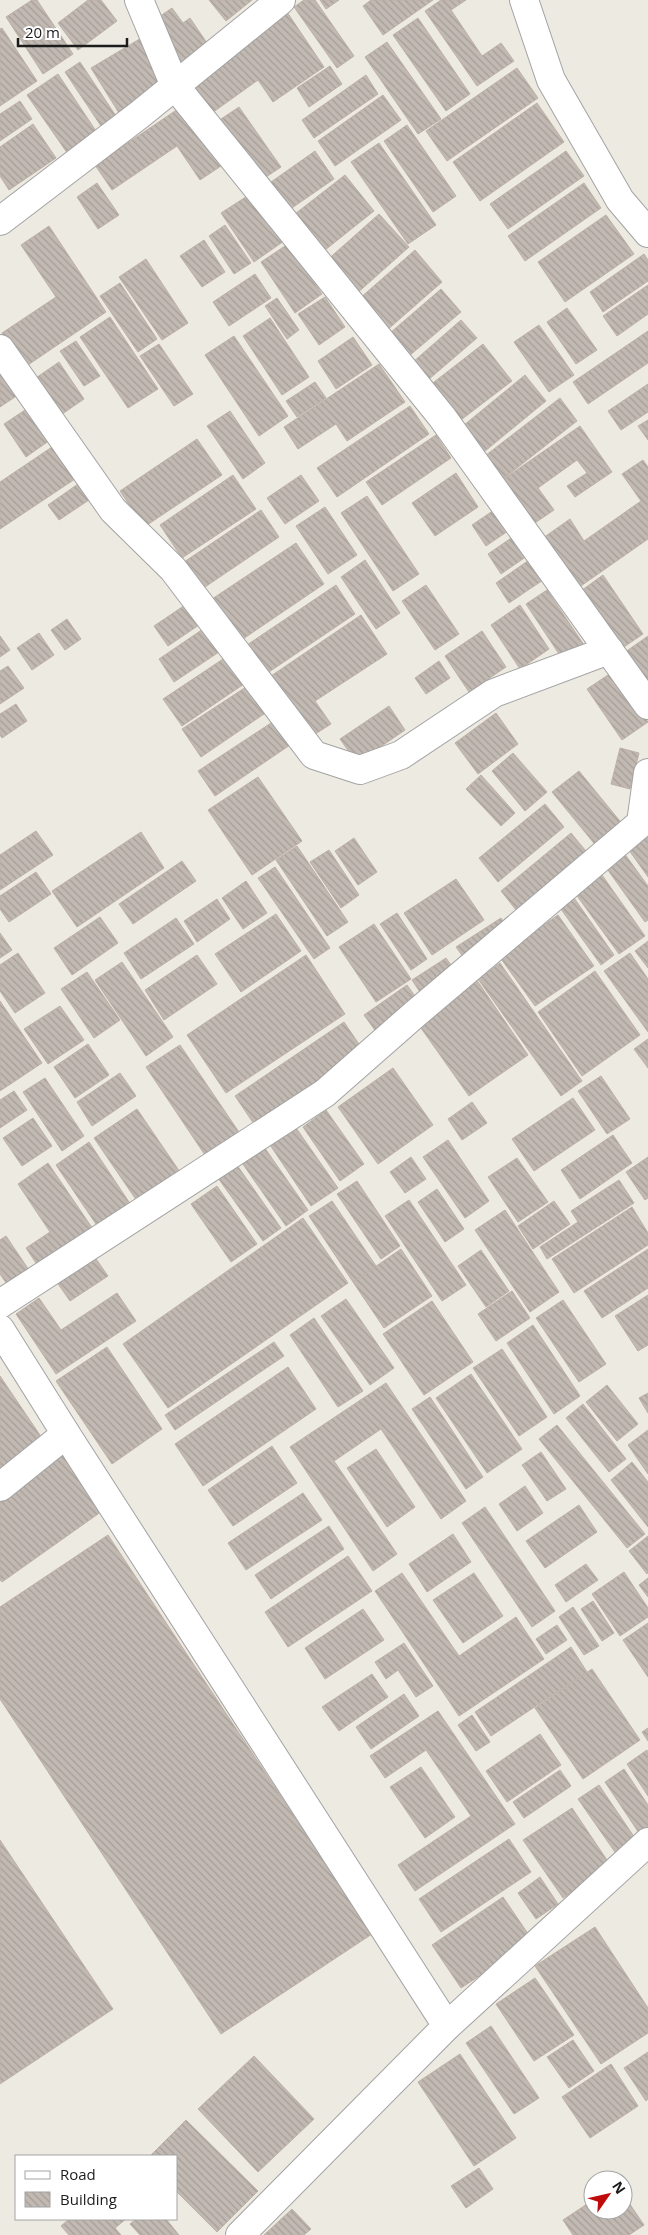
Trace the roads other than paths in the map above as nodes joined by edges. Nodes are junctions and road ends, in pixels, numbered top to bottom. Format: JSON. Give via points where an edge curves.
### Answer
{"nodes":[{"id":1,"x":139,"y":0,"type":"edge"},
{"id":2,"x":281,"y":0,"type":"edge"},
{"id":3,"x":524,"y":0,"type":"edge"},
{"id":4,"x":175,"y":86,"type":"junction"},
{"id":5,"x":0,"y":221,"type":"edge"},
{"id":6,"x":648,"y":233,"type":"edge"},
{"id":7,"x":0,"y":349,"type":"edge"},
{"id":8,"x":609,"y":650,"type":"junction"},
{"id":9,"x":648,"y":705,"type":"edge"},
{"id":10,"x":648,"y":772,"type":"edge"},
{"id":11,"x":0,"y":1304,"type":"edge"},
{"id":12,"x":0,"y":1329,"type":"edge"},
{"id":13,"x":66,"y":1434,"type":"junction"},
{"id":14,"x":0,"y":1487,"type":"edge"},
{"id":15,"x":648,"y":1842,"type":"edge"},
{"id":16,"x":447,"y":2026,"type":"junction"},
{"id":17,"x":240,"y":2235,"type":"edge"}],
"edges":[{"from":1,"to":4,"type":"street"},
{"from":2,"to":4,"type":"street"},
{"from":3,"to":6,"type":"street","via":[[551,80],[620,200]]},
{"from":4,"to":5,"type":"street"},
{"from":4,"to":8,"type":"street","via":[[442,417]]},
{"from":7,"to":8,"type":"street","via":[[113,510],[173,569],[314,755],[360,770],[401,755],[494,693]]},
{"from":8,"to":9,"type":"street"},
{"from":10,"to":11,"type":"street","via":[[640,823],[325,1094]]},
{"from":12,"to":13,"type":"street"},
{"from":13,"to":14,"type":"street"},
{"from":13,"to":16,"type":"street"},
{"from":15,"to":16,"type":"street"},
{"from":16,"to":17,"type":"street"}]}
